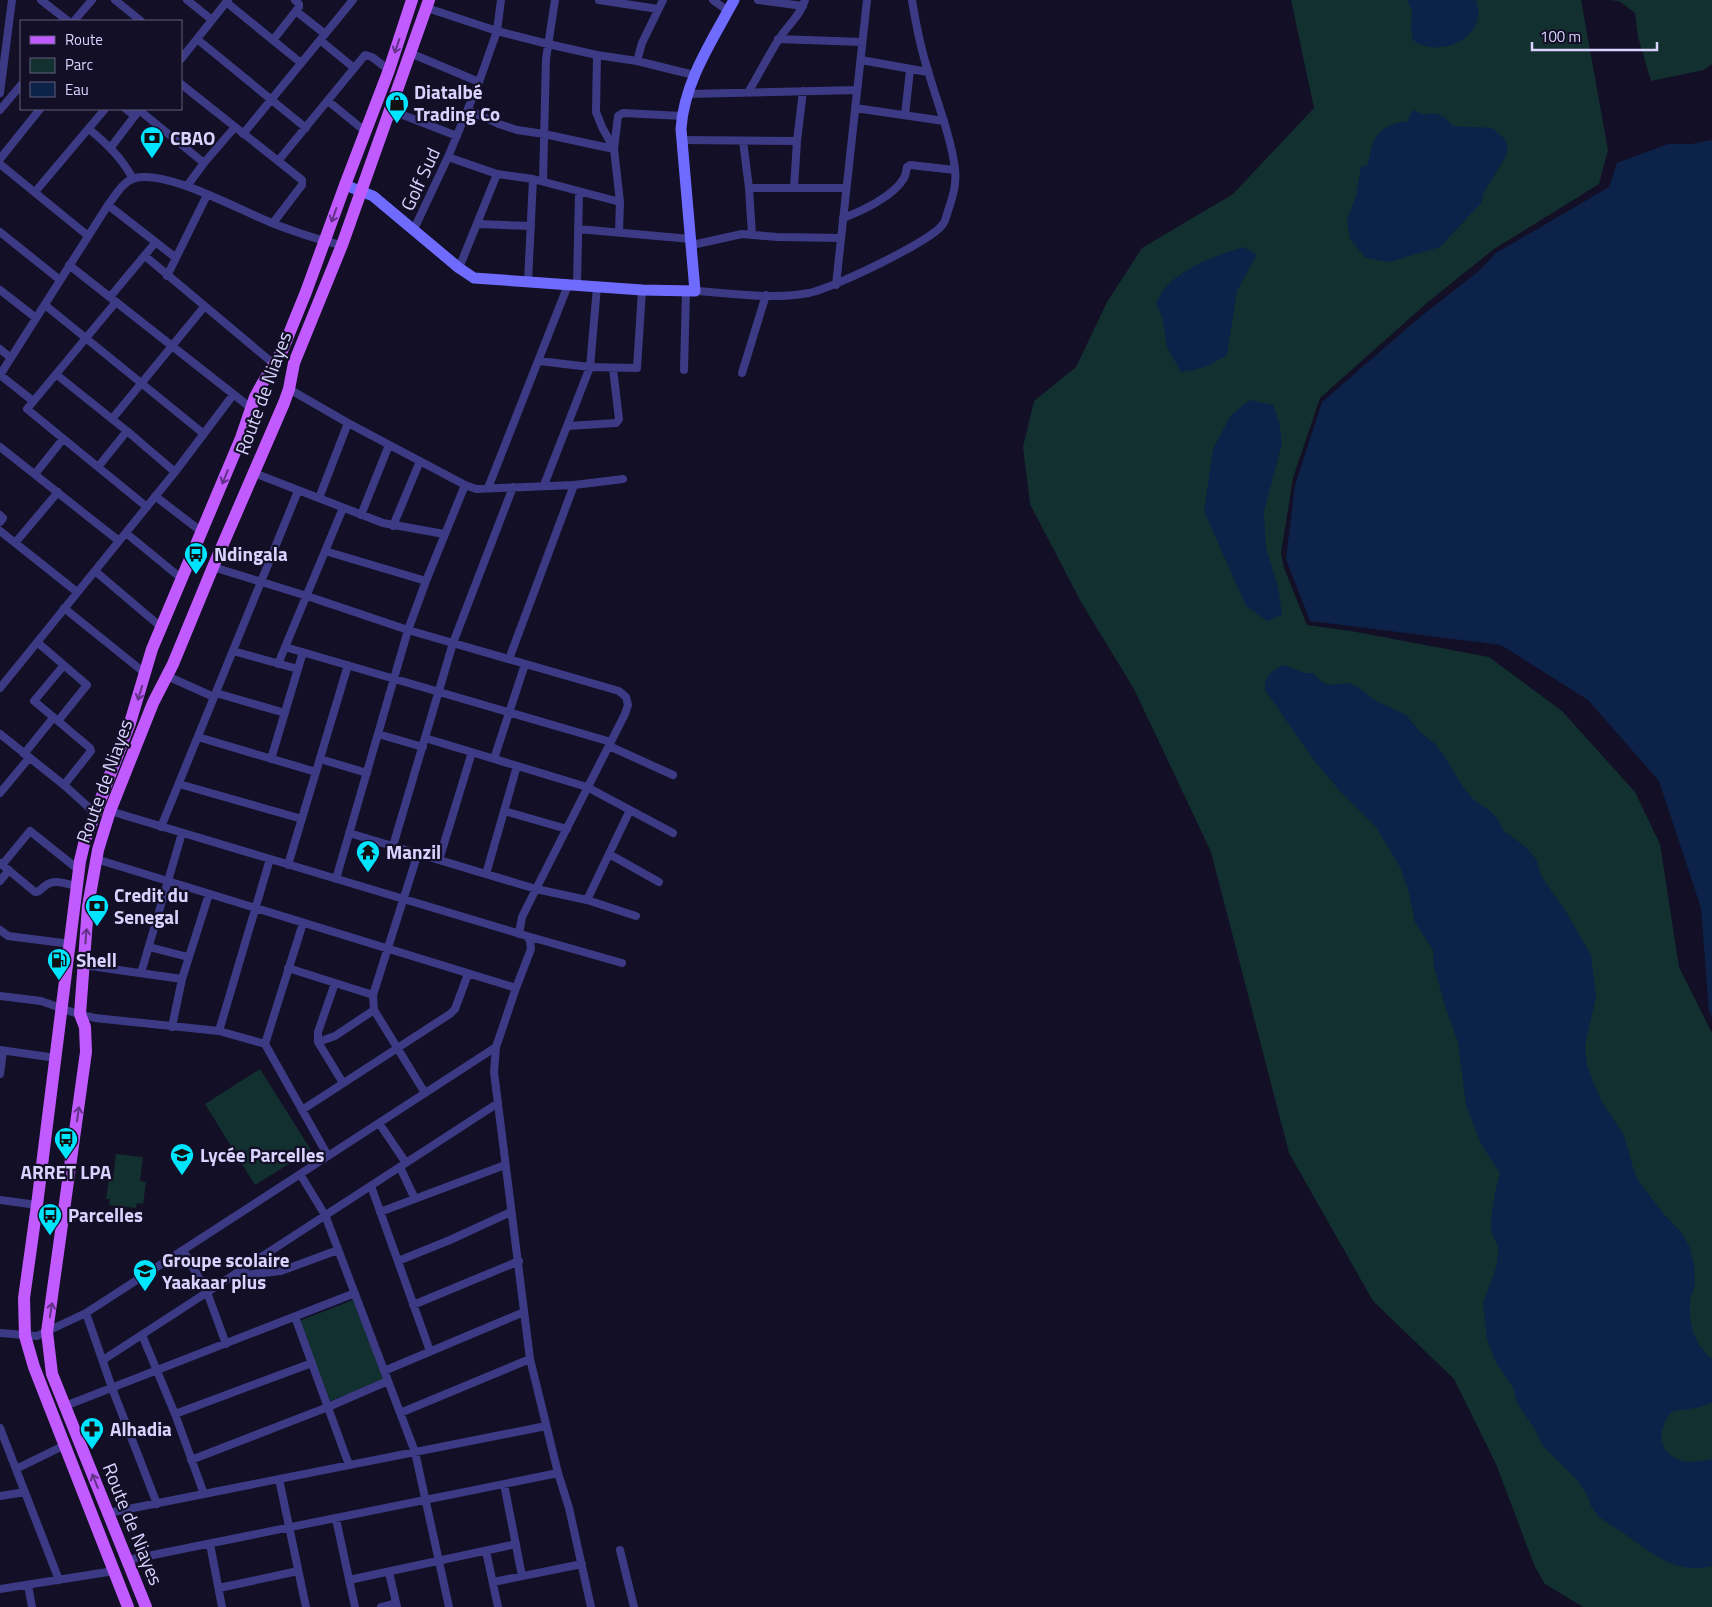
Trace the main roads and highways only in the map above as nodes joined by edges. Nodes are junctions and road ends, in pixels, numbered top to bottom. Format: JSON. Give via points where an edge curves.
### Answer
{"nodes":[{"id":1,"x":412,"y":0,"type":"edge"},
{"id":2,"x":428,"y":4,"type":"edge"},
{"id":3,"x":128,"y":1607,"type":"edge"},
{"id":4,"x":146,"y":1607,"type":"edge"}],
"edges":[{"from":1,"to":3,"type":"main road","name":"Route de Niayes","one_way":true,"via":[[303,300],[282,351],[251,408],[152,649],[130,724],[85,840],[79,870],[24,1298],[25,1336],[34,1367]]},
{"from":4,"to":2,"type":"main road","name":"Route de Niayes","one_way":true,"via":[[52,1374],[47,1332],[84,1070],[86,1038],[80,1014],[88,906],[96,859],[110,811],[153,703],[173,664],[289,389],[294,363],[342,245]]}]}
